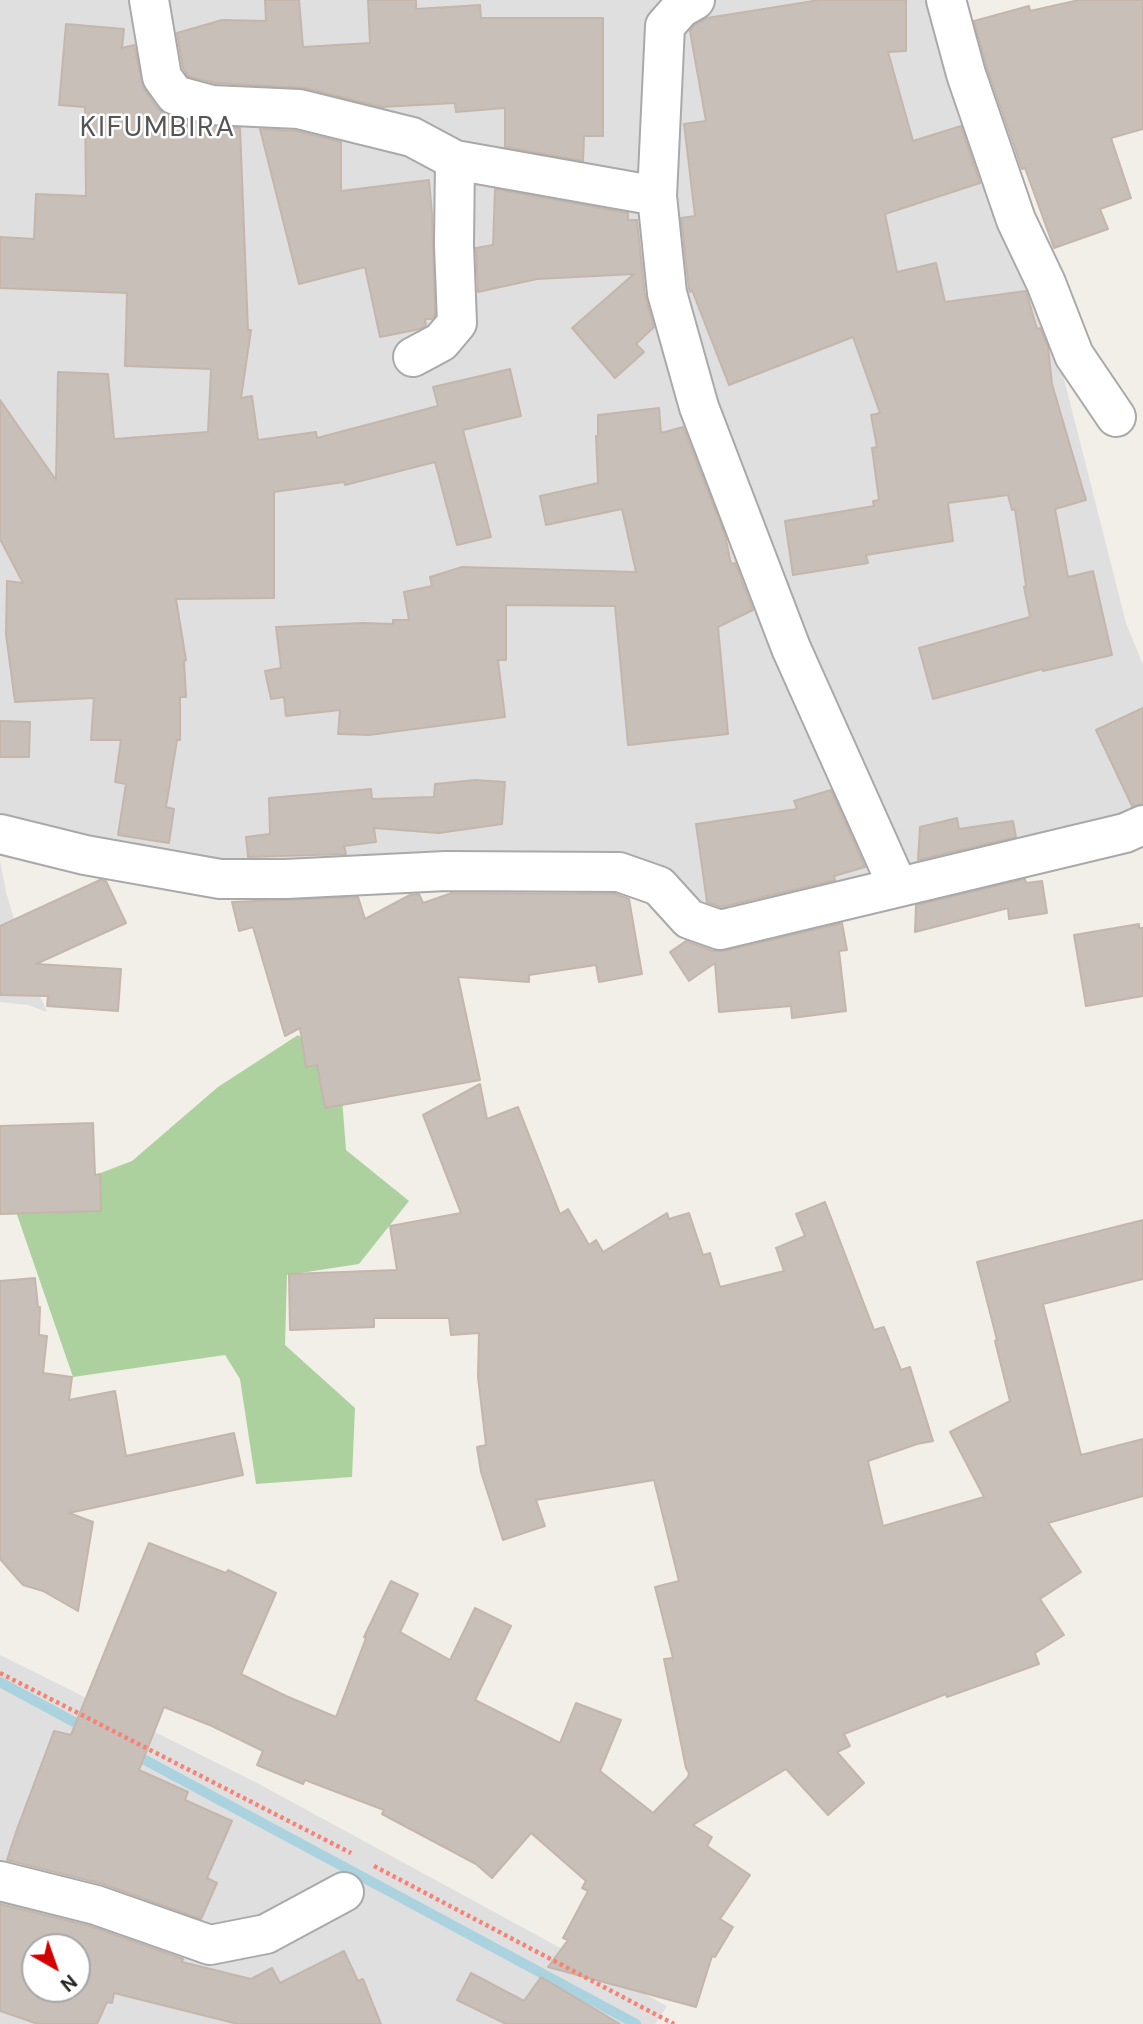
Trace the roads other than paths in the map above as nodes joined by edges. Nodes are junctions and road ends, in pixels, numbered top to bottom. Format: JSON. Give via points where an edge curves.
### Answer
{"nodes":[{"id":1,"x":149,"y":0,"type":"edge"},
{"id":2,"x":695,"y":0,"type":"edge"},
{"id":3,"x":946,"y":0,"type":"edge"},
{"id":4,"x":455,"y":160,"type":"junction"},
{"id":5,"x":657,"y":195,"type":"junction"},
{"id":6,"x":413,"y":357,"type":"dead end"},
{"id":7,"x":1116,"y":417,"type":"dead end"},
{"id":8,"x":1143,"y":825,"type":"edge"},
{"id":9,"x":0,"y":834,"type":"edge"},
{"id":10,"x":898,"y":887,"type":"junction"},
{"id":11,"x":354,"y":1876,"type":"road end"},
{"id":12,"x":0,"y":1881,"type":"edge"}],
"edges":[{"from":1,"to":4,"type":"street","via":[[162,77],[175,95],[212,105],[299,109],[412,137]]},
{"from":2,"to":5,"type":"street","via":[[665,26]]},
{"from":3,"to":7,"type":"street","via":[[965,74],[1016,220],[1074,355]]},
{"from":4,"to":5,"type":"street"},
{"from":4,"to":6,"type":"street","via":[[457,323],[441,342]]},
{"from":5,"to":10,"type":"street","via":[[667,293],[699,407],[791,648]]},
{"from":8,"to":10,"type":"street"},
{"from":9,"to":10,"type":"street","via":[[85,855],[220,879],[446,871],[619,872],[659,886],[689,919],[720,930]]},
{"from":11,"to":12,"type":"street","via":[[266,1934],[211,1945],[96,1905]]}]}
